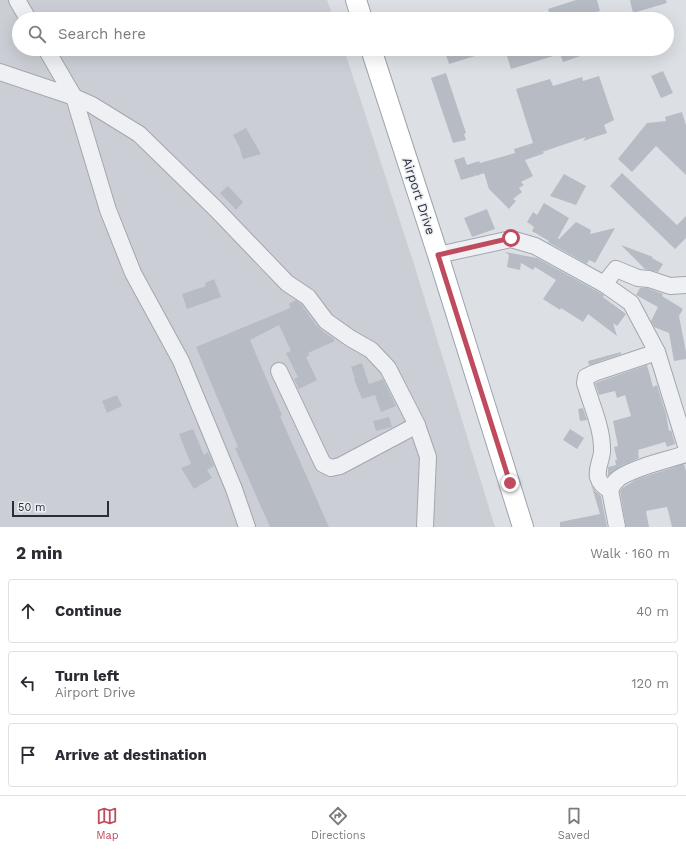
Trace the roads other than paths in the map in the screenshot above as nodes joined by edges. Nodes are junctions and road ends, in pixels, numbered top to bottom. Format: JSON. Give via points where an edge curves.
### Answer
{"nodes":[{"id":1,"x":17,"y":0,"type":"edge"},
{"id":2,"x":356,"y":0,"type":"edge"},
{"id":3,"x":24,"y":12,"type":"edge"},
{"id":4,"x":360,"y":12,"type":"edge"},
{"id":5,"x":50,"y":56,"type":"edge"},
{"id":6,"x":373,"y":56,"type":"edge"},
{"id":7,"x":0,"y":72,"type":"edge"},
{"id":8,"x":74,"y":97,"type":"junction"},
{"id":9,"x":438,"y":255,"type":"junction"},
{"id":10,"x":604,"y":284,"type":"junction"},
{"id":11,"x":686,"y":285,"type":"edge"},
{"id":12,"x":657,"y":352,"type":"junction"},
{"id":13,"x":279,"y":370,"type":"dead end"},
{"id":14,"x":417,"y":426,"type":"junction"},
{"id":15,"x":686,"y":446,"type":"edge"},
{"id":16,"x":686,"y":454,"type":"edge"},
{"id":17,"x":610,"y":490,"type":"junction"},
{"id":18,"x":247,"y":527,"type":"edge"},
{"id":19,"x":425,"y":527,"type":"edge"},
{"id":20,"x":523,"y":527,"type":"edge"},
{"id":21,"x":617,"y":527,"type":"edge"}],
"edges":[{"from":1,"to":3,"type":"street"},
{"from":2,"to":4,"type":"main road"},
{"from":5,"to":8,"type":"street"},
{"from":6,"to":9,"type":"main road","name":"Airport Drive"},
{"from":7,"to":8,"type":"street"},
{"from":8,"to":14,"type":"street","via":[[139,134],[287,282],[308,297],[326,321],[371,350],[388,368]]},
{"from":8,"to":18,"type":"street","via":[[108,210],[133,273],[181,361]]},
{"from":9,"to":10,"type":"street","via":[[511,238],[536,246]]},
{"from":9,"to":20,"type":"main road","name":"Airport Drive"},
{"from":10,"to":11,"type":"street","via":[[616,269],[670,286]]},
{"from":10,"to":12,"type":"street","via":[[631,303]]},
{"from":12,"to":15,"type":"street"},
{"from":12,"to":17,"type":"street","via":[[586,378],[585,384],[603,451],[598,476],[604,487]]},
{"from":13,"to":14,"type":"street","via":[[322,464],[331,468],[340,466]]},
{"from":14,"to":19,"type":"street","via":[[428,457]]},
{"from":16,"to":17,"type":"street","via":[[619,478]]},
{"from":17,"to":21,"type":"street"}]}
